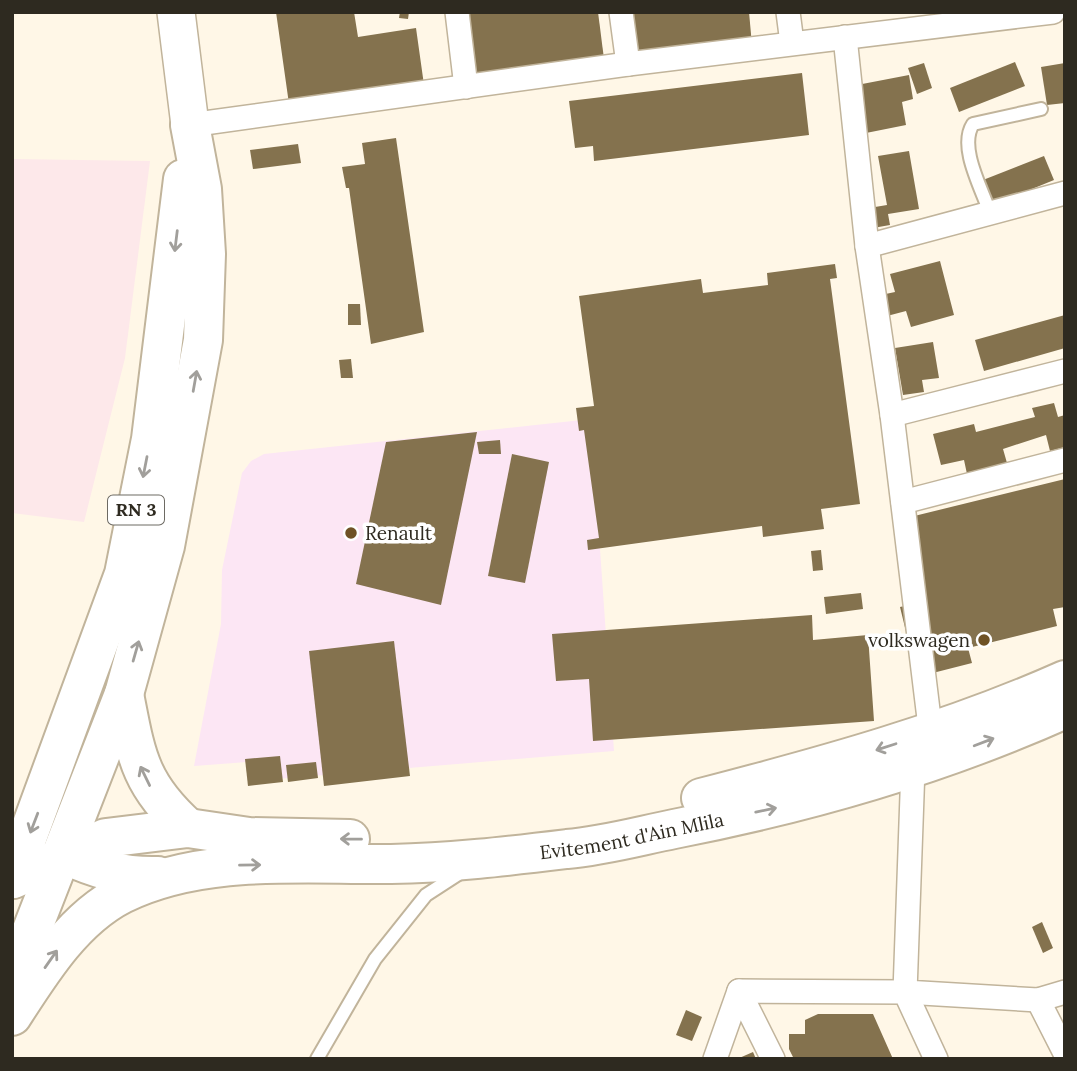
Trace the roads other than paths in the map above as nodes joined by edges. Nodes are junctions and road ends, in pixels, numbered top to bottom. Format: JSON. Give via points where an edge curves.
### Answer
{"nodes":[{"id":1,"x":176,"y":12,"type":"edge"},
{"id":2,"x":457,"y":12,"type":"edge"},
{"id":3,"x":621,"y":12,"type":"edge"},
{"id":4,"x":788,"y":12,"type":"edge"},
{"id":5,"x":1053,"y":12,"type":"edge"},
{"id":6,"x":996,"y":16,"type":"edge"},
{"id":7,"x":845,"y":37,"type":"junction"},
{"id":8,"x":792,"y":43,"type":"junction"},
{"id":9,"x":628,"y":64,"type":"junction"},
{"id":10,"x":466,"y":87,"type":"junction"},
{"id":11,"x":1041,"y":109,"type":"dead end"},
{"id":12,"x":190,"y":125,"type":"junction"},
{"id":13,"x":1065,"y":193,"type":"edge"},
{"id":14,"x":989,"y":213,"type":"junction"},
{"id":15,"x":867,"y":246,"type":"junction"},
{"id":16,"x":1065,"y":370,"type":"edge"},
{"id":17,"x":892,"y":415,"type":"junction"},
{"id":18,"x":1065,"y":460,"type":"edge"},
{"id":19,"x":903,"y":502,"type":"junction"},
{"id":20,"x":124,"y":574,"type":"junction"},
{"id":21,"x":1065,"y":680,"type":"edge"},
{"id":22,"x":124,"y":694,"type":"junction"},
{"id":23,"x":1065,"y":709,"type":"edge"},
{"id":24,"x":926,"y":753,"type":"junction"},
{"id":25,"x":188,"y":828,"type":"junction"},
{"id":26,"x":64,"y":854,"type":"junction"},
{"id":27,"x":487,"y":856,"type":"junction"},
{"id":28,"x":182,"y":875,"type":"junction"},
{"id":29,"x":12,"y":879,"type":"edge"},
{"id":30,"x":12,"y":981,"type":"edge"},
{"id":31,"x":739,"y":991,"type":"junction"},
{"id":32,"x":905,"y":992,"type":"junction"},
{"id":33,"x":1065,"y":992,"type":"edge"},
{"id":34,"x":1038,"y":1000,"type":"junction"},
{"id":35,"x":12,"y":1016,"type":"edge"},
{"id":36,"x":1065,"y":1053,"type":"edge"},
{"id":37,"x":317,"y":1059,"type":"edge"},
{"id":38,"x":715,"y":1059,"type":"edge"},
{"id":39,"x":773,"y":1059,"type":"edge"},
{"id":40,"x":936,"y":1059,"type":"edge"}],
"edges":[{"from":1,"to":12,"type":"main road","number":"RN 3"},
{"from":2,"to":10,"type":"street"},
{"from":3,"to":9,"type":"street"},
{"from":4,"to":8,"type":"street"},
{"from":5,"to":6,"type":"street"},
{"from":6,"to":7,"type":"street"},
{"from":7,"to":8,"type":"street"},
{"from":7,"to":15,"type":"street"},
{"from":8,"to":9,"type":"street"},
{"from":9,"to":10,"type":"street"},
{"from":10,"to":12,"type":"street"},
{"from":11,"to":14,"type":"lane","via":[[973,124],[967,133]]},
{"from":12,"to":20,"type":"highway","number":"RN 3","one_way":true,"via":[[151,439]]},
{"from":22,"to":12,"type":"highway","number":"RN 3","one_way":true,"via":[[165,546],[203,340],[206,254],[202,189]]},
{"from":13,"to":14,"type":"street"},
{"from":14,"to":15,"type":"street"},
{"from":15,"to":17,"type":"street"},
{"from":16,"to":17,"type":"street"},
{"from":17,"to":19,"type":"street"},
{"from":18,"to":19,"type":"street"},
{"from":19,"to":24,"type":"street"},
{"from":20,"to":26,"type":"highway","via":[[64,804]]},
{"from":20,"to":29,"type":"highway","number":"RN 3","one_way":true},
{"from":21,"to":24,"type":"highway","name":"Evitement d'Ain Mlila"},
{"from":25,"to":22,"type":"highway","one_way":true,"via":[[163,806],[143,776]]},
{"from":22,"to":26,"type":"highway","number":"RN 3"},
{"from":24,"to":23,"type":"highway","name":"Evitement d'Ain Mlila","one_way":true},
{"from":24,"to":25,"type":"highway","name":"Evitement d'Ain Mlila","one_way":true,"via":[[841,762],[681,804],[548,827],[375,839],[249,837]]},
{"from":27,"to":24,"type":"highway","name":"Evitement d'Ain Mlila","one_way":true,"via":[[571,849],[787,805]]},
{"from":24,"to":32,"type":"street"},
{"from":25,"to":26,"type":"highway","name":"Evitement d'Ain Mlila","via":[[106,838]]},
{"from":26,"to":28,"type":"highway","via":[[95,869],[129,877]]},
{"from":26,"to":29,"type":"highway","name":"Evitement d'Ain Mlila"},
{"from":26,"to":30,"type":"highway","number":"RN 3"},
{"from":28,"to":27,"type":"highway","name":"Evitement d'Ain Mlila","one_way":true,"via":[[229,866],[396,864]]},
{"from":27,"to":37,"type":"lane","via":[[426,895],[375,960]]},
{"from":35,"to":28,"type":"highway","one_way":true,"via":[[60,946],[86,921],[120,895]]},
{"from":31,"to":32,"type":"street"},
{"from":31,"to":38,"type":"street"},
{"from":31,"to":39,"type":"street"},
{"from":32,"to":34,"type":"street"},
{"from":32,"to":40,"type":"street"},
{"from":33,"to":34,"type":"street"},
{"from":34,"to":36,"type":"street"}]}
